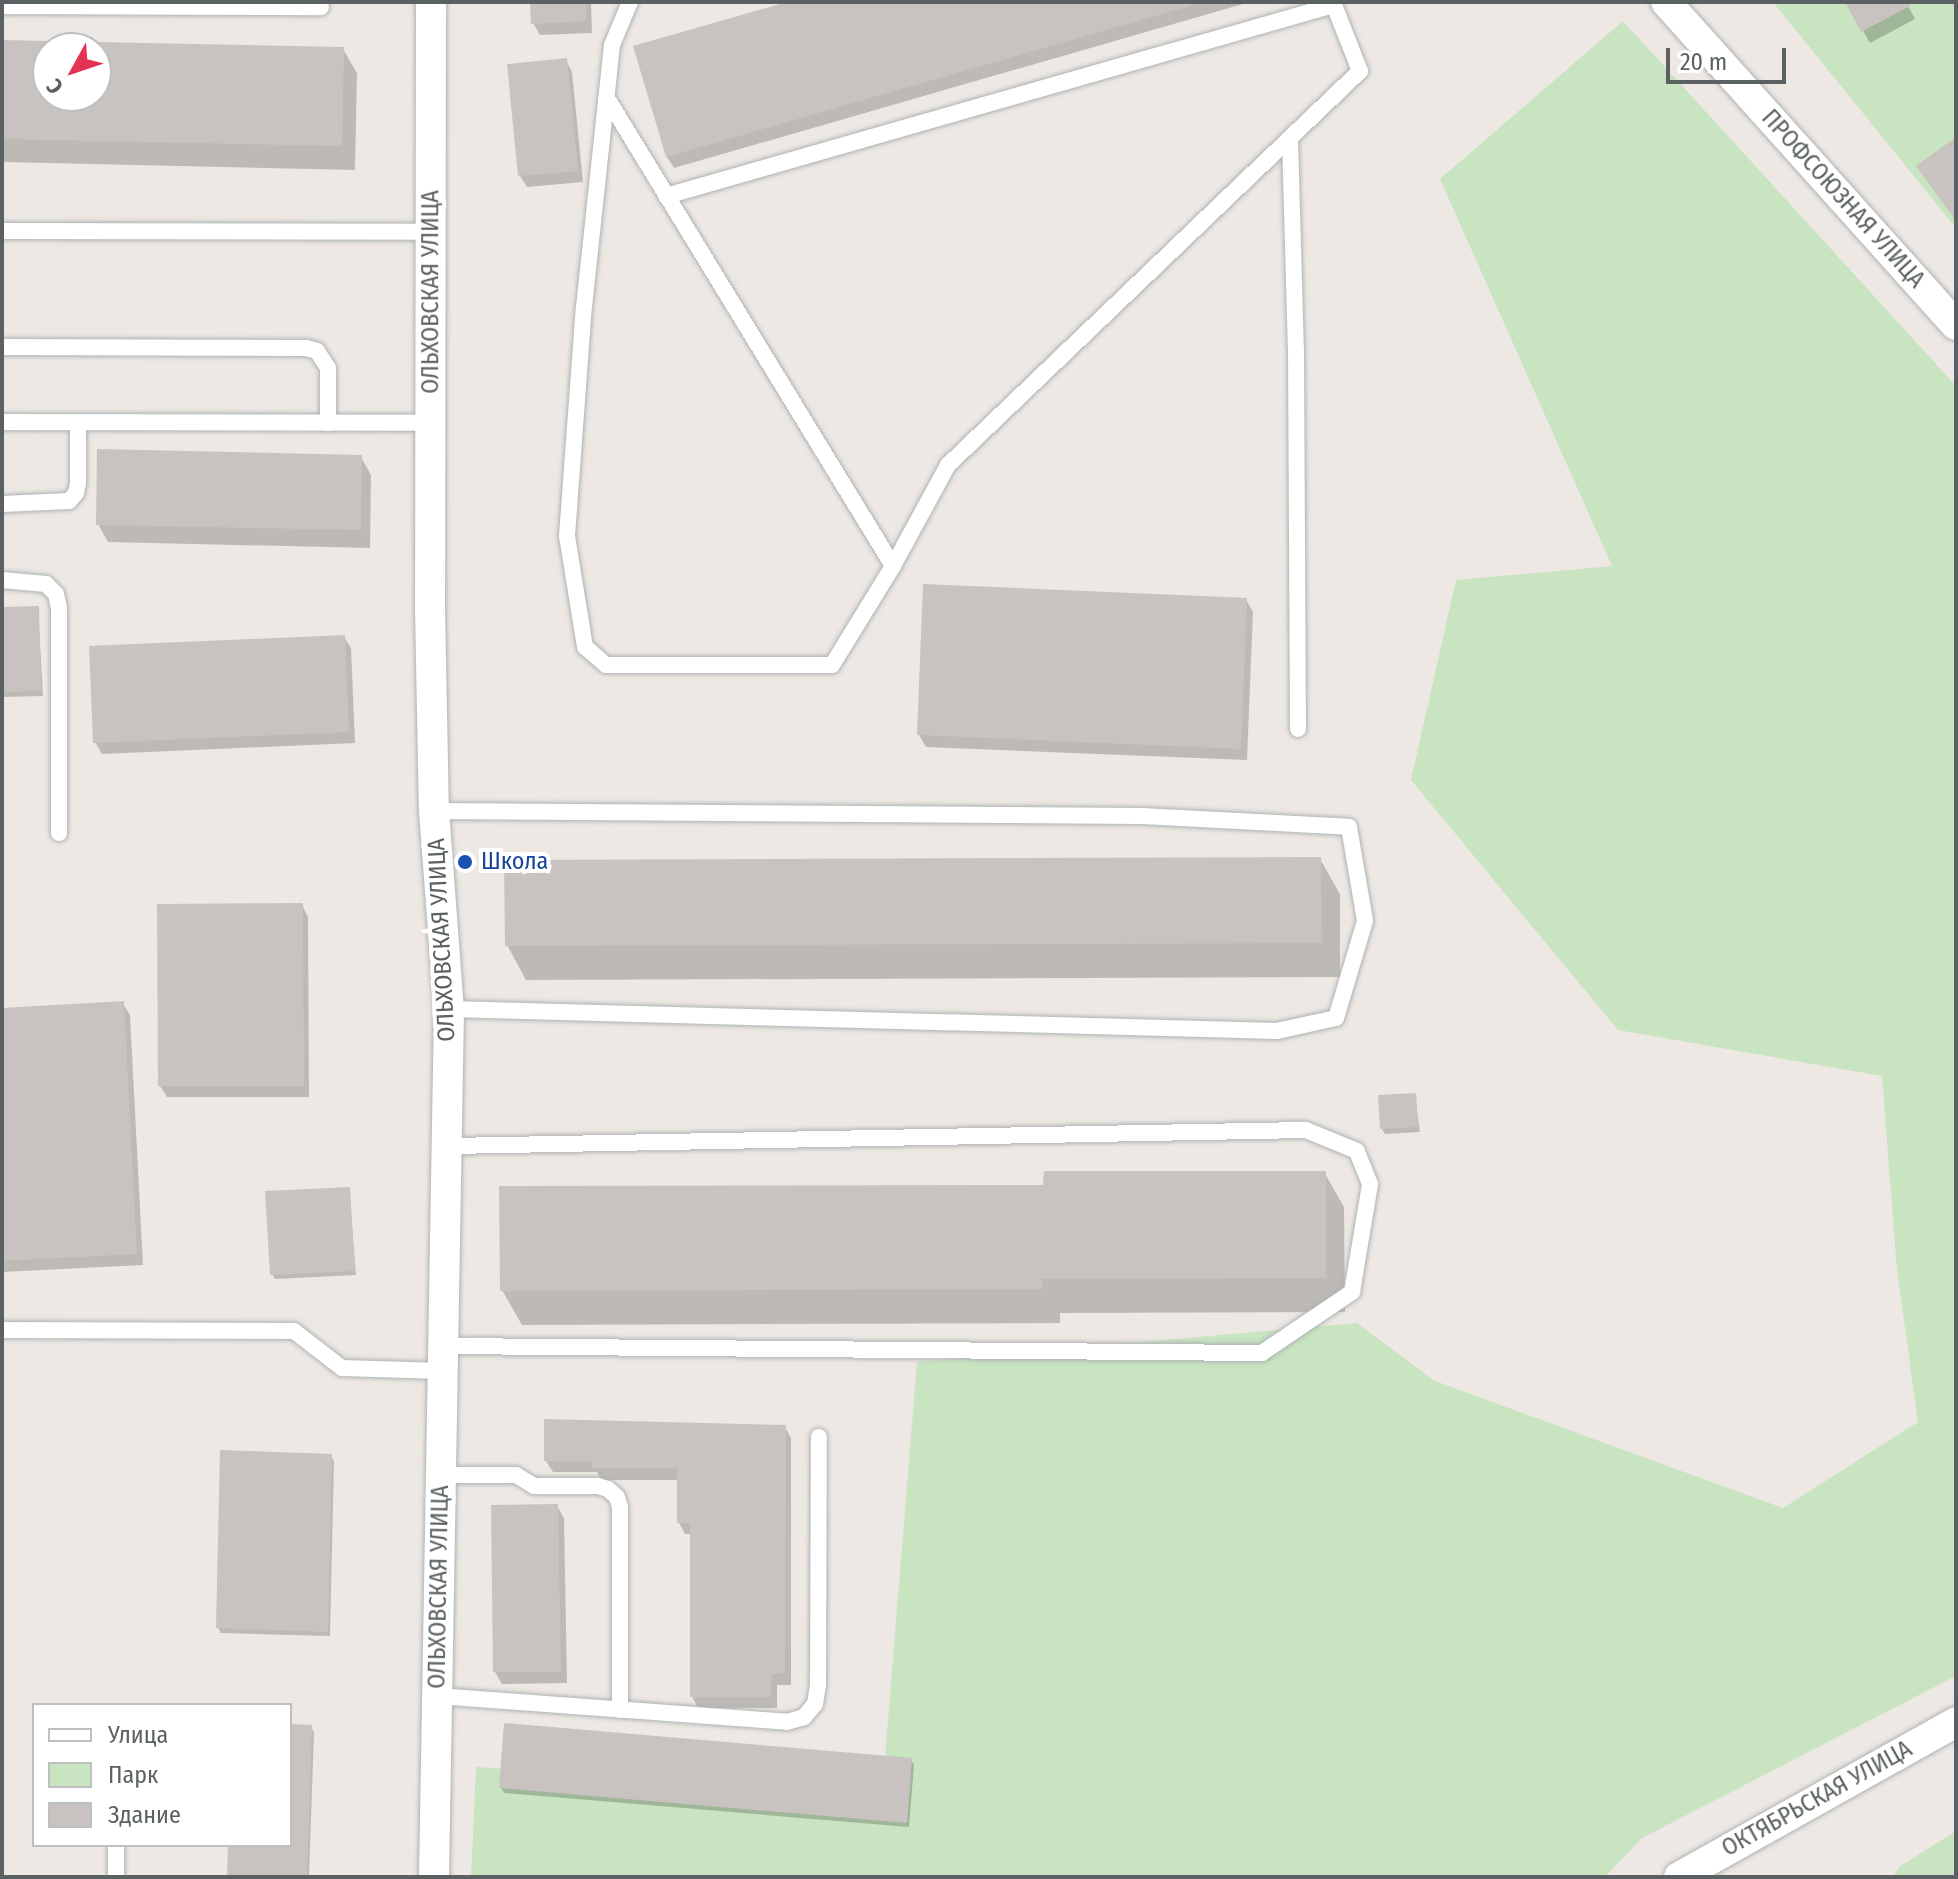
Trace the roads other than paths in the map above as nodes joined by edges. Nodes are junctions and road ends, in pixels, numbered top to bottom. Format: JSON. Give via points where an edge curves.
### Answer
{"nodes":[{"id":1,"x":431,"y":2,"type":"edge"},
{"id":2,"x":630,"y":2,"type":"edge"},
{"id":3,"x":1666,"y":2,"type":"edge"},
{"id":4,"x":2,"y":6,"type":"edge"},
{"id":5,"x":321,"y":7,"type":"dead end"},
{"id":6,"x":607,"y":98,"type":"junction"},
{"id":7,"x":1290,"y":139,"type":"junction"},
{"id":8,"x":666,"y":196,"type":"junction"},
{"id":9,"x":2,"y":231,"type":"edge"},
{"id":10,"x":431,"y":232,"type":"junction"},
{"id":11,"x":1956,"y":325,"type":"edge"},
{"id":12,"x":2,"y":347,"type":"edge"},
{"id":13,"x":2,"y":422,"type":"edge"},
{"id":14,"x":78,"y":423,"type":"junction"},
{"id":15,"x":328,"y":423,"type":"junction"},
{"id":16,"x":431,"y":423,"type":"junction"},
{"id":17,"x":2,"y":504,"type":"edge"},
{"id":18,"x":893,"y":566,"type":"junction"},
{"id":19,"x":2,"y":580,"type":"edge"},
{"id":20,"x":1298,"y":729,"type":"dead end"},
{"id":21,"x":434,"y":811,"type":"junction"},
{"id":22,"x":59,"y":833,"type":"dead end"},
{"id":23,"x":449,"y":1009,"type":"junction"},
{"id":24,"x":446,"y":1146,"type":"junction"},
{"id":25,"x":2,"y":1330,"type":"edge"},
{"id":26,"x":443,"y":1358,"type":"junction"},
{"id":27,"x":819,"y":1437,"type":"dead end"},
{"id":28,"x":441,"y":1475,"type":"junction"},
{"id":29,"x":437,"y":1696,"type":"junction"},
{"id":30,"x":620,"y":1710,"type":"junction"},
{"id":31,"x":1956,"y":1722,"type":"edge"},
{"id":32,"x":116,"y":1847,"type":"edge"},
{"id":33,"x":1689,"y":1874,"type":"edge"},
{"id":34,"x":116,"y":1877,"type":"edge"},
{"id":35,"x":434,"y":1877,"type":"edge"}],
"edges":[{"from":1,"to":10,"type":"street","name":"ОЛЬХОВСКАЯ УЛИЦА"},
{"from":2,"to":6,"type":"lane","via":[[612,45]]},
{"from":3,"to":11,"type":"street","name":"ПРОФСОЮЗНАЯ УЛИЦА"},
{"from":4,"to":5,"type":"lane"},
{"from":6,"to":8,"type":"lane"},
{"from":6,"to":18,"type":"lane","via":[[567,536],[585,647],[606,665],[832,665]]},
{"from":7,"to":8,"type":"lane","via":[[1360,71],[1334,5]]},
{"from":7,"to":18,"type":"lane","via":[[948,465]]},
{"from":7,"to":20,"type":"lane"},
{"from":8,"to":18,"type":"lane"},
{"from":9,"to":10,"type":"lane"},
{"from":10,"to":16,"type":"street","name":"ОЛЬХОВСКАЯ УЛИЦА"},
{"from":12,"to":15,"type":"lane","via":[[306,348],[317,351],[328,368]]},
{"from":13,"to":14,"type":"lane"},
{"from":14,"to":15,"type":"lane"},
{"from":14,"to":17,"type":"lane","via":[[78,483],[69,501]]},
{"from":15,"to":16,"type":"lane"},
{"from":16,"to":21,"type":"street","name":"ОЛЬХОВСКАЯ УЛИЦА"},
{"from":19,"to":22,"type":"lane","via":[[32,580],[56,594]]},
{"from":21,"to":23,"type":"street","name":"ОЛЬХОВСКАЯ УЛИЦА"},
{"from":21,"to":23,"type":"lane","via":[[1142,816],[1349,827],[1365,921],[1336,1018],[1277,1031]]},
{"from":23,"to":24,"type":"street","name":"ОЛЬХОВСКАЯ УЛИЦА"},
{"from":24,"to":26,"type":"street","name":"ОЛЬХОВСКАЯ УЛИЦА"},
{"from":24,"to":26,"type":"lane","via":[[1306,1130],[1357,1151],[1370,1184],[1352,1292],[1262,1353]]},
{"from":25,"to":26,"type":"lane","via":[[294,1331],[342,1368]]},
{"from":26,"to":28,"type":"street","name":"ОЛЬХОВСКАЯ УЛИЦА"},
{"from":27,"to":30,"type":"lane","via":[[815,1704],[804,1717],[787,1722]]},
{"from":28,"to":29,"type":"street","name":"ОЛЬХОВСКАЯ УЛИЦА"},
{"from":28,"to":30,"type":"lane","via":[[516,1475],[534,1486],[598,1486],[617,1497]]},
{"from":29,"to":30,"type":"lane"},
{"from":29,"to":35,"type":"street","name":"ОЛЬХОВСКАЯ УЛИЦА"},
{"from":31,"to":33,"type":"street","name":"ОКТЯБРЬСКАЯ УЛИЦА"},
{"from":32,"to":34,"type":"lane"}]}
